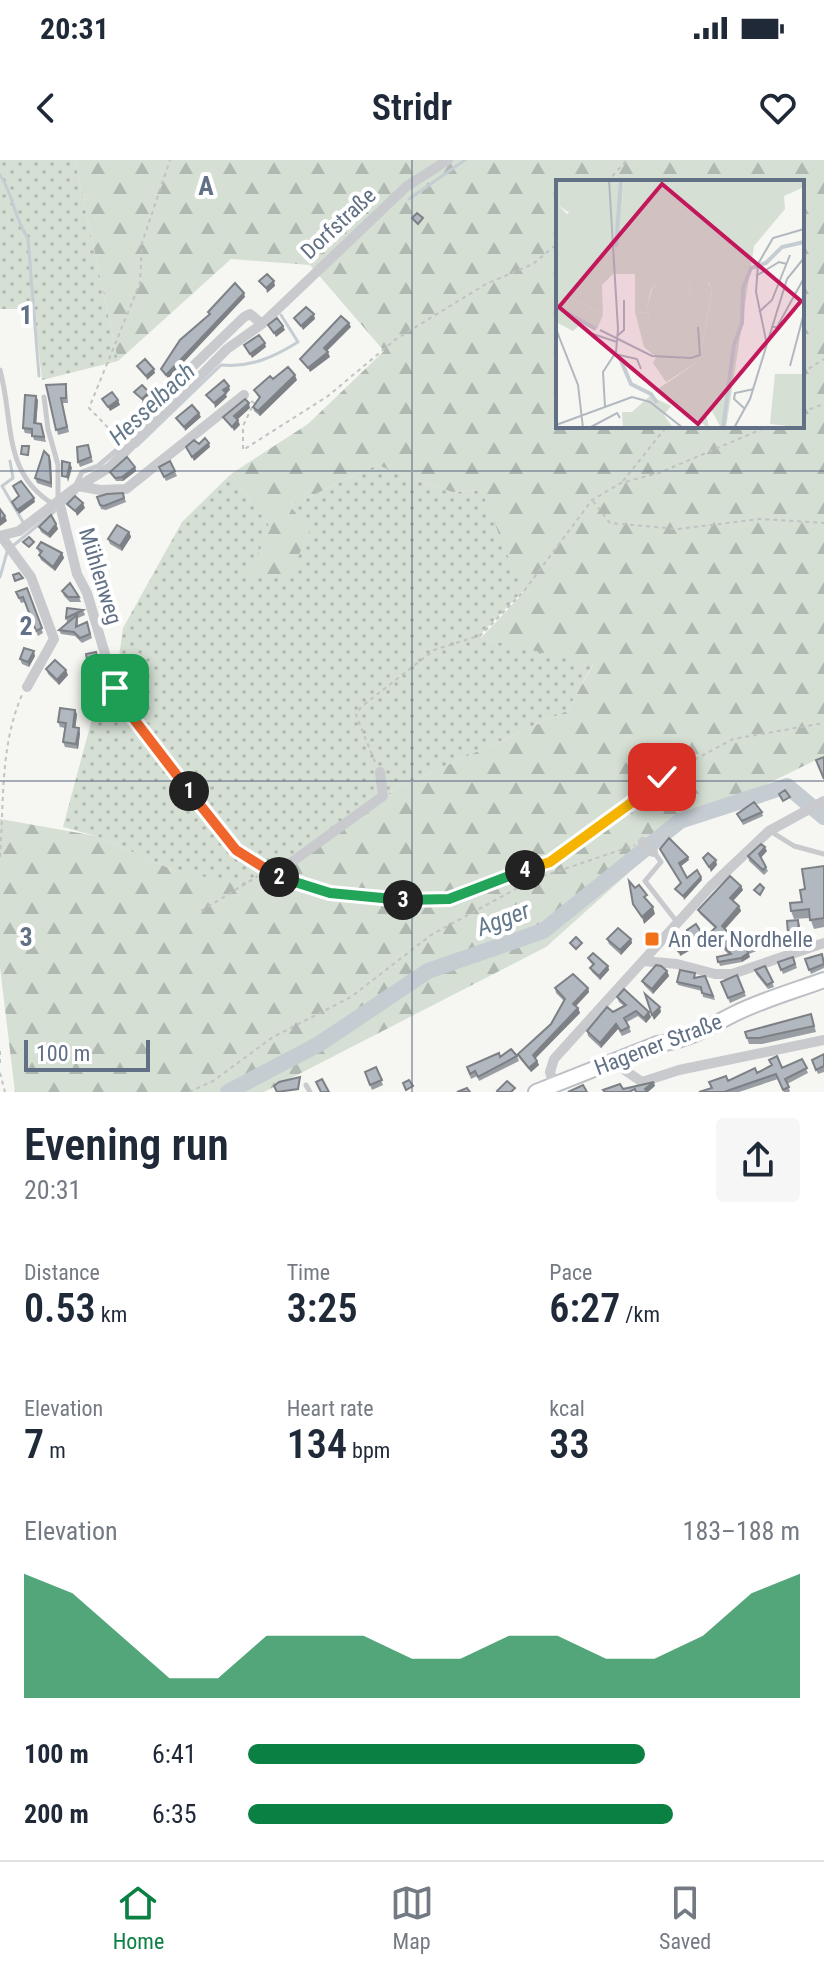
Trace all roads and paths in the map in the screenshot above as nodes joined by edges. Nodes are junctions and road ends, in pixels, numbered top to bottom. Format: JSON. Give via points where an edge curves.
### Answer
{"nodes":[{"id":1,"x":170,"y":160,"type":"edge"},
{"id":2,"x":448,"y":160,"type":"edge"},
{"id":3,"x":627,"y":160,"type":"edge"},
{"id":4,"x":609,"y":180,"type":"edge"},
{"id":5,"x":556,"y":245,"type":"edge"},
{"id":6,"x":262,"y":324,"type":"junction"},
{"id":7,"x":824,"y":359,"type":"edge"},
{"id":8,"x":0,"y":370,"type":"edge"},
{"id":9,"x":804,"y":372,"type":"edge"},
{"id":10,"x":244,"y":395,"type":"joint"},
{"id":11,"x":44,"y":397,"type":"edge"},
{"id":12,"x":161,"y":397,"type":"dead end"},
{"id":13,"x":824,"y":404,"type":"edge"},
{"id":14,"x":804,"y":411,"type":"edge"},
{"id":15,"x":665,"y":428,"type":"edge"},
{"id":16,"x":764,"y":428,"type":"edge"},
{"id":17,"x":124,"y":444,"type":"joint"},
{"id":18,"x":621,"y":483,"type":"junction"},
{"id":19,"x":76,"y":487,"type":"junction"},
{"id":20,"x":592,"y":500,"type":"junction"},
{"id":21,"x":56,"y":503,"type":"junction"},
{"id":22,"x":824,"y":523,"type":"edge"},
{"id":23,"x":1,"y":536,"type":"edge"},
{"id":24,"x":27,"y":687,"type":"joint"},
{"id":25,"x":824,"y":723,"type":"edge"},
{"id":26,"x":380,"y":772,"type":"joint"},
{"id":27,"x":824,"y":801,"type":"edge"},
{"id":28,"x":769,"y":831,"type":"junction"},
{"id":29,"x":643,"y":842,"type":"joint"},
{"id":30,"x":653,"y":852,"type":"joint"},
{"id":31,"x":824,"y":854,"type":"edge"},
{"id":32,"x":0,"y":857,"type":"edge"},
{"id":33,"x":550,"y":862,"type":"junction"},
{"id":34,"x":266,"y":871,"type":"junction"},
{"id":35,"x":534,"y":879,"type":"dead end"},
{"id":36,"x":201,"y":911,"type":"dead end"},
{"id":37,"x":677,"y":923,"type":"junction"},
{"id":38,"x":824,"y":943,"type":"edge"},
{"id":39,"x":643,"y":961,"type":"junction"},
{"id":40,"x":824,"y":980,"type":"edge"},
{"id":41,"x":824,"y":1040,"type":"edge"},
{"id":42,"x":0,"y":1051,"type":"edge"},
{"id":43,"x":619,"y":1059,"type":"junction"},
{"id":44,"x":0,"y":1067,"type":"edge"},
{"id":45,"x":0,"y":1073,"type":"edge"},
{"id":46,"x":306,"y":1085,"type":"dead end"},
{"id":47,"x":554,"y":1085,"type":"junction"},
{"id":48,"x":5,"y":1092,"type":"edge"},
{"id":49,"x":189,"y":1092,"type":"edge"},
{"id":50,"x":310,"y":1092,"type":"edge"},
{"id":51,"x":536,"y":1092,"type":"edge"}],
"edges":[{"from":1,"to":17,"type":"path","via":[[142,243],[140,283],[89,408]]},
{"from":2,"to":6,"type":"street","name":"Dorfstraße","via":[[407,186]]},
{"from":3,"to":4,"type":"path"},
{"from":5,"to":10,"type":"path","via":[[533,264],[486,284],[396,339],[328,396],[243,450],[243,426],[254,403]]},
{"from":6,"to":12,"type":"street","via":[[250,314],[244,317]]},
{"from":6,"to":19,"type":"street","name":"Dorfstraße","via":[[206,368],[110,467]]},
{"from":7,"to":9,"type":"path"},
{"from":8,"to":21,"type":"lane","via":[[11,452],[28,483]]},
{"from":10,"to":19,"type":"street","via":[[126,489]]},
{"from":11,"to":21,"type":"lane","via":[[58,465]]},
{"from":13,"to":14,"type":"path"},
{"from":15,"to":18,"type":"path"},
{"from":16,"to":18,"type":"path","via":[[659,473]]},
{"from":17,"to":19,"type":"lane","name":"Dorfstraße","via":[[82,472]]},
{"from":18,"to":20,"type":"path"},
{"from":19,"to":21,"type":"street","name":"Dorfstraße"},
{"from":20,"to":22,"type":"path","via":[[610,523],[678,529],[760,519]]},
{"from":20,"to":26,"type":"path","via":[[524,591],[481,635],[434,650],[356,715]]},
{"from":21,"to":23,"type":"street","name":"Dorfstraße","via":[[19,531]]},
{"from":21,"to":34,"type":"street","name":"Mühlenweg","via":[[115,688],[214,824],[236,850]]},
{"from":23,"to":24,"type":"street","via":[[31,577],[54,639]]},
{"from":24,"to":32,"type":"path","via":[[9,717],[0,755]]},
{"from":25,"to":33,"type":"path","via":[[733,739],[662,777]]},
{"from":26,"to":34,"type":"street","via":[[383,796],[278,872]]},
{"from":27,"to":28,"type":"street"},
{"from":28,"to":31,"type":"lane","via":[[794,846]]},
{"from":28,"to":37,"type":"street"},
{"from":29,"to":30,"type":"street"},
{"from":29,"to":35,"type":"path"},
{"from":30,"to":37,"type":"lane","via":[[661,862],[645,881]]},
{"from":33,"to":34,"type":"path","via":[[449,899],[330,893]]},
{"from":33,"to":49,"type":"path","via":[[536,878],[431,935],[351,997],[273,1037]]},
{"from":34,"to":36,"type":"path"},
{"from":37,"to":39,"type":"street"},
{"from":38,"to":39,"type":"street","via":[[732,974]]},
{"from":39,"to":47,"type":"street","via":[[554,1059]]},
{"from":40,"to":43,"type":"main road","name":"Hagener Straße","via":[[713,1028]]},
{"from":41,"to":43,"type":"street","via":[[642,1082]]},
{"from":42,"to":44,"type":"path"},
{"from":43,"to":47,"type":"main road","name":"Hagener Straße"},
{"from":45,"to":48,"type":"path"},
{"from":46,"to":50,"type":"lane"},
{"from":47,"to":51,"type":"main road","name":"Hagener Straße"}]}
